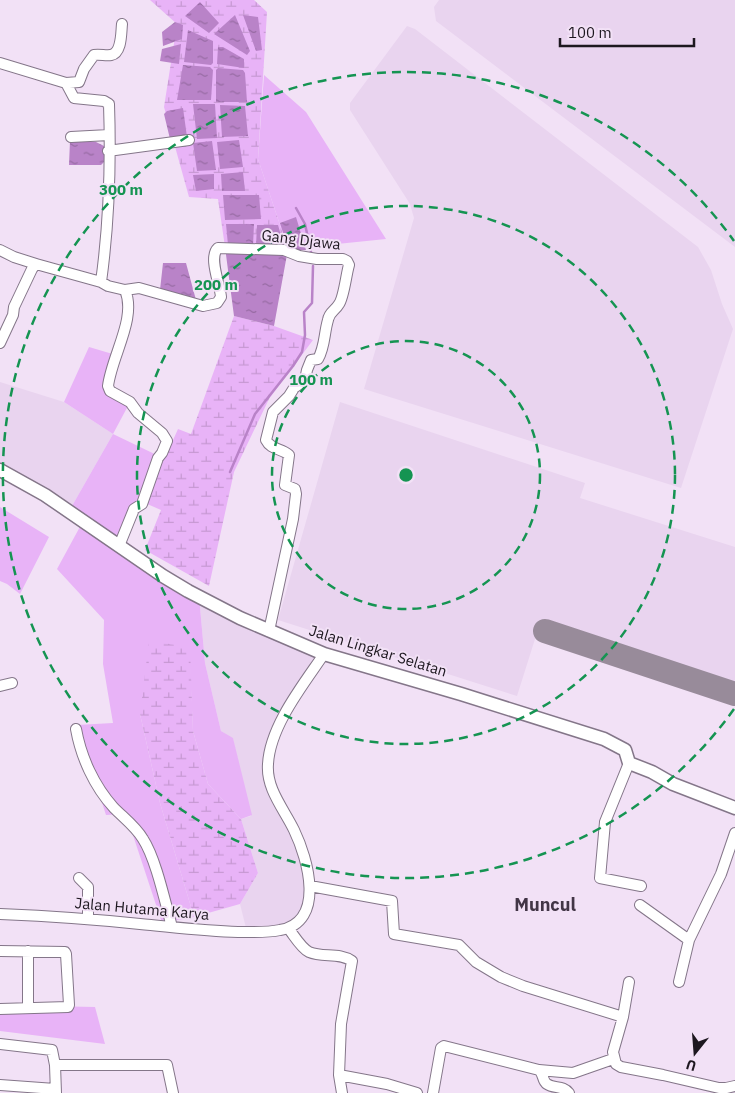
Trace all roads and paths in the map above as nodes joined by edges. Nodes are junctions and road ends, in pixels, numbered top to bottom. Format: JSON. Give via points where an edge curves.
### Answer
{"nodes":[{"id":1,"x":122,"y":24,"type":"dead end"},
{"id":2,"x":0,"y":63,"type":"edge"},
{"id":3,"x":66,"y":83,"type":"junction"},
{"id":4,"x":71,"y":136,"type":"dead end"},
{"id":5,"x":108,"y":136,"type":"junction"},
{"id":6,"x":189,"y":140,"type":"dead end"},
{"id":7,"x":108,"y":150,"type":"junction"},
{"id":8,"x":0,"y":250,"type":"edge"},
{"id":9,"x":36,"y":264,"type":"junction"},
{"id":10,"x":101,"y":282,"type":"junction"},
{"id":11,"x":125,"y":290,"type":"junction"},
{"id":12,"x":0,"y":343,"type":"edge"},
{"id":13,"x":0,"y":470,"type":"edge"},
{"id":14,"x":119,"y":546,"type":"junction"},
{"id":15,"x":269,"y":631,"type":"junction"},
{"id":16,"x":324,"y":654,"type":"junction"},
{"id":17,"x":12,"y":684,"type":"dead end"},
{"id":18,"x":0,"y":686,"type":"edge"},
{"id":19,"x":76,"y":729,"type":"dead end"},
{"id":20,"x":629,"y":763,"type":"junction"},
{"id":21,"x":735,"y":808,"type":"edge"},
{"id":22,"x":735,"y":833,"type":"edge"},
{"id":23,"x":79,"y":878,"type":"dead end"},
{"id":24,"x":310,"y":886,"type":"junction"},
{"id":25,"x":641,"y":886,"type":"dead end"},
{"id":26,"x":640,"y":905,"type":"dead end"},
{"id":27,"x":0,"y":914,"type":"edge"},
{"id":28,"x":88,"y":918,"type":"junction"},
{"id":29,"x":172,"y":927,"type":"junction"},
{"id":30,"x":285,"y":929,"type":"junction"},
{"id":31,"x":689,"y":940,"type":"junction"},
{"id":32,"x":0,"y":950,"type":"edge"},
{"id":33,"x":28,"y":951,"type":"junction"},
{"id":34,"x":629,"y":982,"type":"dead end"},
{"id":35,"x":679,"y":982,"type":"dead end"},
{"id":36,"x":28,"y":1008,"type":"junction"},
{"id":37,"x":0,"y":1009,"type":"edge"},
{"id":38,"x":623,"y":1017,"type":"junction"},
{"id":39,"x":0,"y":1044,"type":"edge"},
{"id":40,"x":614,"y":1059,"type":"junction"},
{"id":41,"x":55,"y":1065,"type":"junction"},
{"id":42,"x":539,"y":1070,"type":"junction"},
{"id":43,"x":339,"y":1075,"type":"junction"},
{"id":44,"x":694,"y":1082,"type":"junction"},
{"id":45,"x":0,"y":1084,"type":"edge"},
{"id":46,"x":735,"y":1086,"type":"edge"},
{"id":47,"x":56,"y":1091,"type":"edge"},
{"id":48,"x":174,"y":1093,"type":"edge"},
{"id":49,"x":342,"y":1093,"type":"edge"},
{"id":50,"x":417,"y":1093,"type":"edge"},
{"id":51,"x":433,"y":1093,"type":"edge"},
{"id":52,"x":570,"y":1093,"type":"edge"},
{"id":53,"x":691,"y":1093,"type":"edge"}],
"edges":[{"from":1,"to":3,"type":"street","via":[[116,53],[94,55],[79,82]]},
{"from":2,"to":3,"type":"street"},
{"from":3,"to":5,"type":"street","via":[[74,98],[108,103]]},
{"from":4,"to":5,"type":"street"},
{"from":5,"to":7,"type":"street"},
{"from":6,"to":7,"type":"street"},
{"from":7,"to":10,"type":"street"},
{"from":8,"to":9,"type":"street","name":"Gang Djawa"},
{"from":9,"to":10,"type":"street","name":"Gang Djawa"},
{"from":9,"to":12,"type":"street"},
{"from":10,"to":11,"type":"street","name":"Gang Djawa"},
{"from":11,"to":14,"type":"street","via":[[128,317],[108,386],[110,391],[130,402],[138,413],[162,432],[167,441],[142,504],[134,509]]},
{"from":11,"to":15,"type":"street","name":"Gang Djawa","via":[[139,288],[203,306],[218,303],[222,297],[213,258],[218,248],[284,250],[318,259],[343,259],[349,265],[340,304],[330,312],[320,356],[311,360],[305,380],[273,412],[266,440],[273,448],[288,455],[285,485],[295,489],[296,494]]},
{"from":13,"to":14,"type":"main road","name":"Jalan Lingkar Selatan","via":[[45,495]]},
{"from":14,"to":15,"type":"main road","name":"Jalan Lingkar Selatan","via":[[188,591]]},
{"from":15,"to":16,"type":"main road","name":"Jalan Lingkar Selatan"},
{"from":16,"to":20,"type":"main road","name":"Jalan Lingkar Selatan","via":[[604,739],[625,750]]},
{"from":16,"to":24,"type":"street","via":[[280,725],[268,766],[273,791],[299,843]]},
{"from":17,"to":18,"type":"street"},
{"from":19,"to":29,"type":"street","via":[[82,758],[89,771],[150,850]]},
{"from":20,"to":21,"type":"main road"},
{"from":20,"to":25,"type":"street","via":[[605,822],[600,878]]},
{"from":22,"to":31,"type":"street","via":[[721,874]]},
{"from":23,"to":28,"type":"street","via":[[88,887]]},
{"from":24,"to":30,"type":"street","via":[[307,911]]},
{"from":24,"to":38,"type":"street","via":[[392,901],[394,934],[458,945],[476,962],[501,977]]},
{"from":26,"to":31,"type":"street"},
{"from":27,"to":28,"type":"street","name":"Jalan Hutama Karya"},
{"from":28,"to":29,"type":"street","name":"Jalan Hutama Karya"},
{"from":29,"to":30,"type":"street","name":"Jalan Hutama Karya","via":[[231,932]]},
{"from":30,"to":43,"type":"street","via":[[315,954],[341,956],[352,961],[341,1024]]},
{"from":31,"to":35,"type":"street"},
{"from":32,"to":33,"type":"street"},
{"from":33,"to":36,"type":"street"},
{"from":33,"to":36,"type":"street","via":[[65,952],[69,1005]]},
{"from":34,"to":38,"type":"street"},
{"from":36,"to":37,"type":"street"},
{"from":38,"to":40,"type":"street"},
{"from":39,"to":41,"type":"street","via":[[52,1050]]},
{"from":40,"to":42,"type":"street","via":[[573,1073]]},
{"from":40,"to":44,"type":"street","via":[[621,1067]]},
{"from":41,"to":47,"type":"street"},
{"from":41,"to":48,"type":"street","via":[[167,1065]]},
{"from":42,"to":51,"type":"street","via":[[444,1046]]},
{"from":42,"to":52,"type":"street","via":[[548,1086],[561,1087]]},
{"from":43,"to":49,"type":"street"},
{"from":43,"to":50,"type":"street"},
{"from":44,"to":46,"type":"street","via":[[719,1088]]},
{"from":44,"to":53,"type":"street"},
{"from":45,"to":47,"type":"street"}]}
